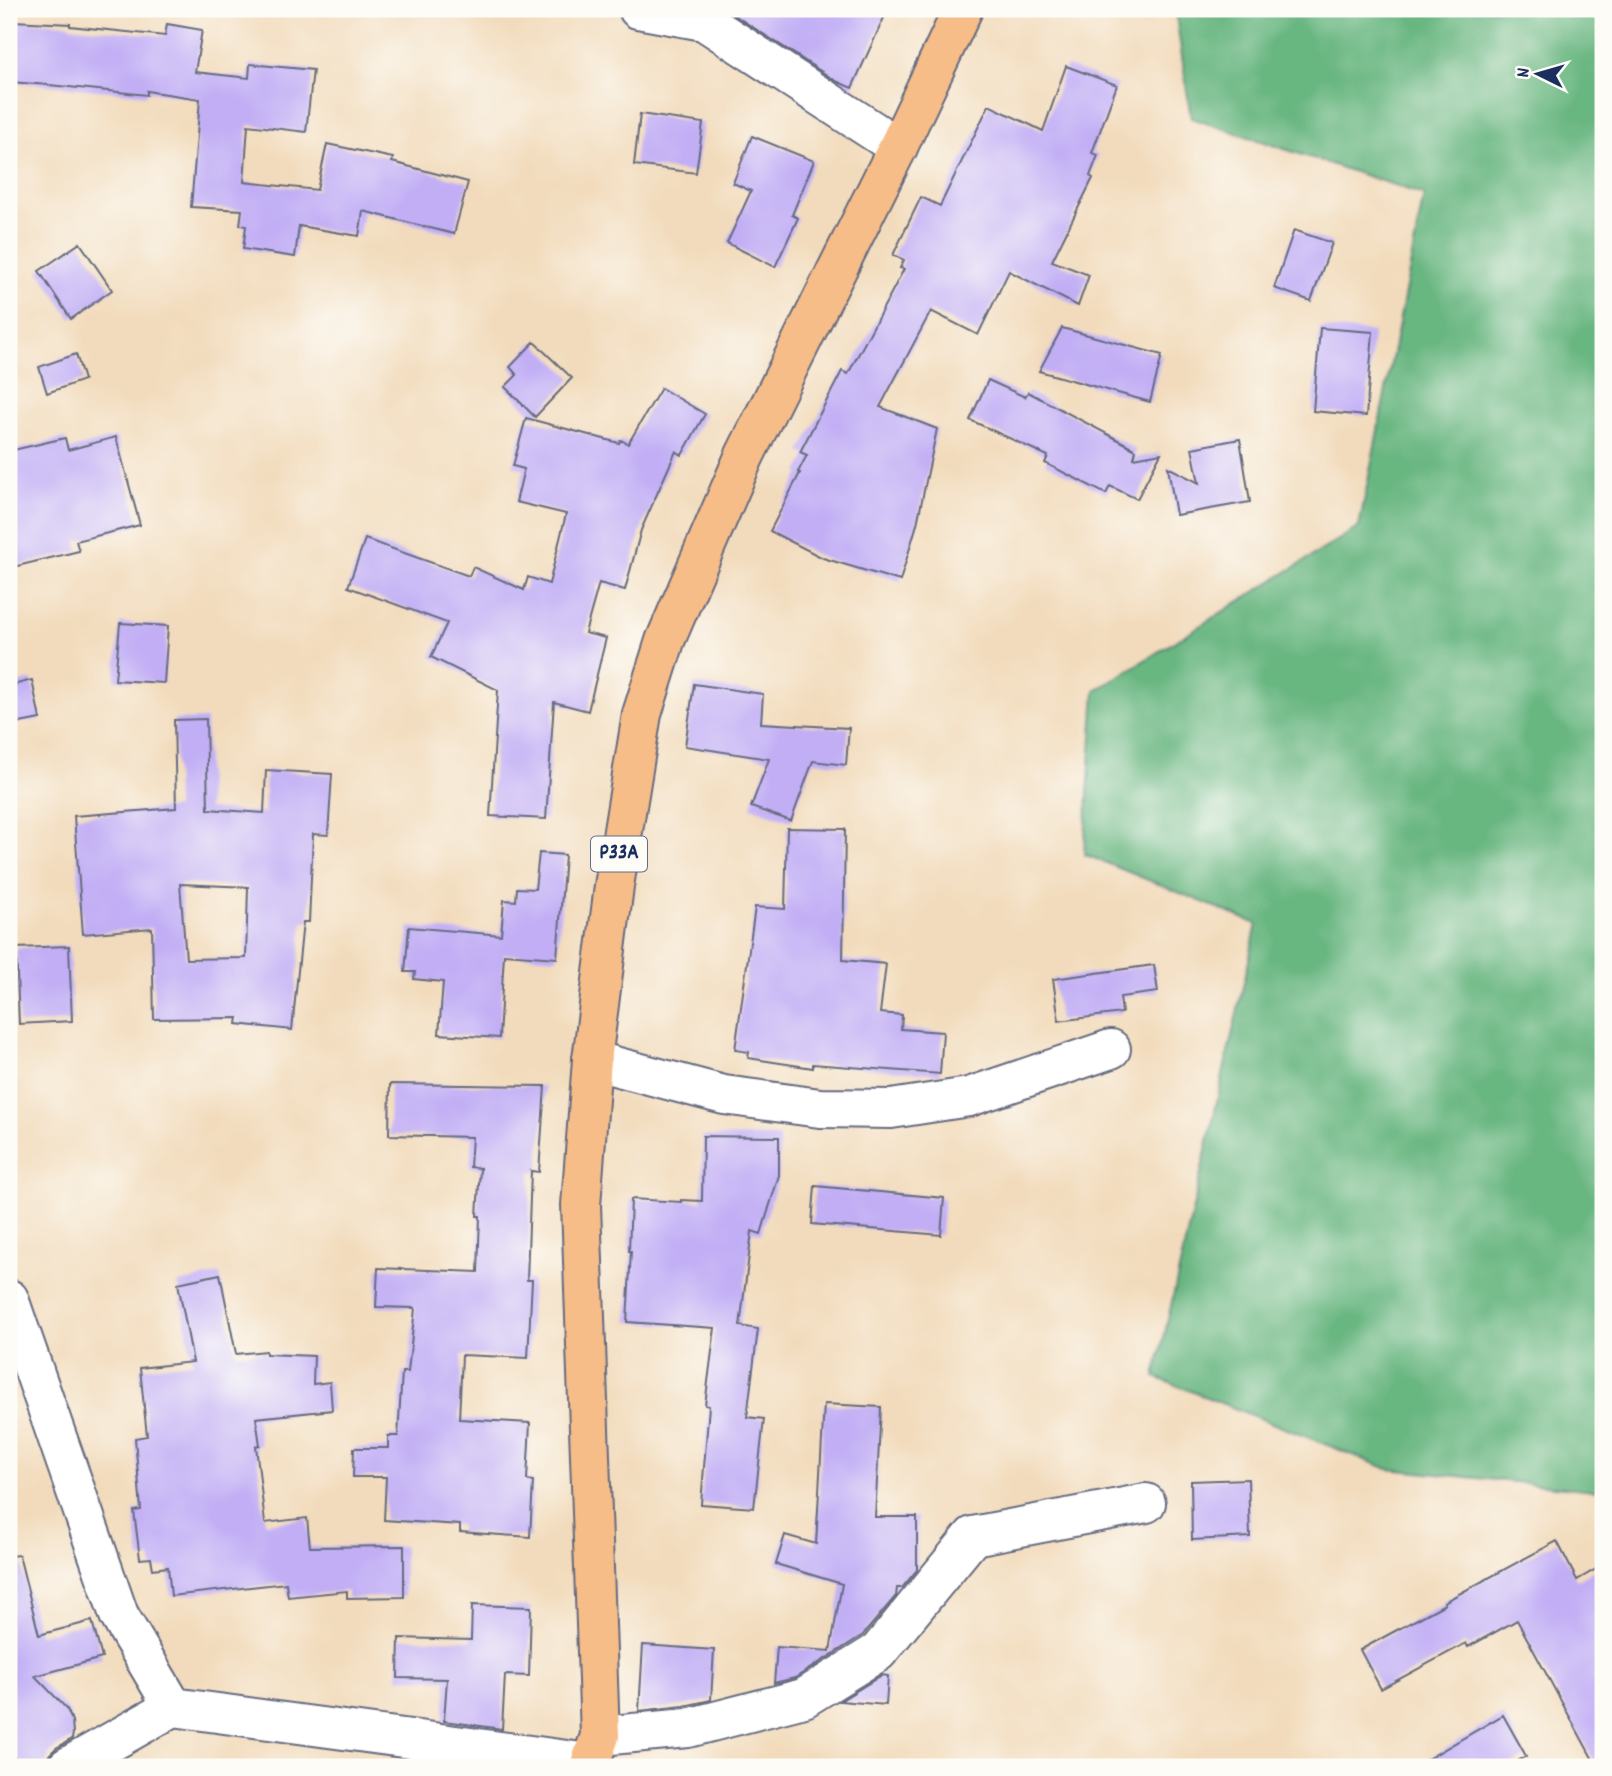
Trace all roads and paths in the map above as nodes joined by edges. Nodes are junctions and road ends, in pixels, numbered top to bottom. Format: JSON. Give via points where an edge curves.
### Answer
{"nodes":[{"id":1,"x":638,"y":9,"type":"edge"},
{"id":2,"x":963,"y":9,"type":"edge"},
{"id":3,"x":898,"y":147,"type":"junction"},
{"id":4,"x":1111,"y":1049,"type":"dead end"},
{"id":5,"x":592,"y":1060,"type":"junction"},
{"id":6,"x":9,"y":1299,"type":"edge"},
{"id":7,"x":1146,"y":1503,"type":"dead end"},
{"id":8,"x":173,"y":1707,"type":"junction"},
{"id":9,"x":593,"y":1756,"type":"edge"},
{"id":10,"x":67,"y":1767,"type":"edge"}],
"edges":[{"from":1,"to":3,"type":"street","via":[[704,21]]},
{"from":2,"to":3,"type":"main road","number":"P33A"},
{"from":3,"to":5,"type":"main road","number":"P33A","via":[[744,457],[665,641],[642,714]]},
{"from":4,"to":5,"type":"street","via":[[969,1097],[891,1109],[820,1108],[724,1096]]},
{"from":5,"to":9,"type":"main road","number":"P33A","via":[[581,1205]]},
{"from":6,"to":8,"type":"street","via":[[120,1615]]},
{"from":7,"to":9,"type":"street","via":[[972,1536],[878,1652],[804,1698]]},
{"from":8,"to":9,"type":"street"},
{"from":8,"to":10,"type":"street"}]}
